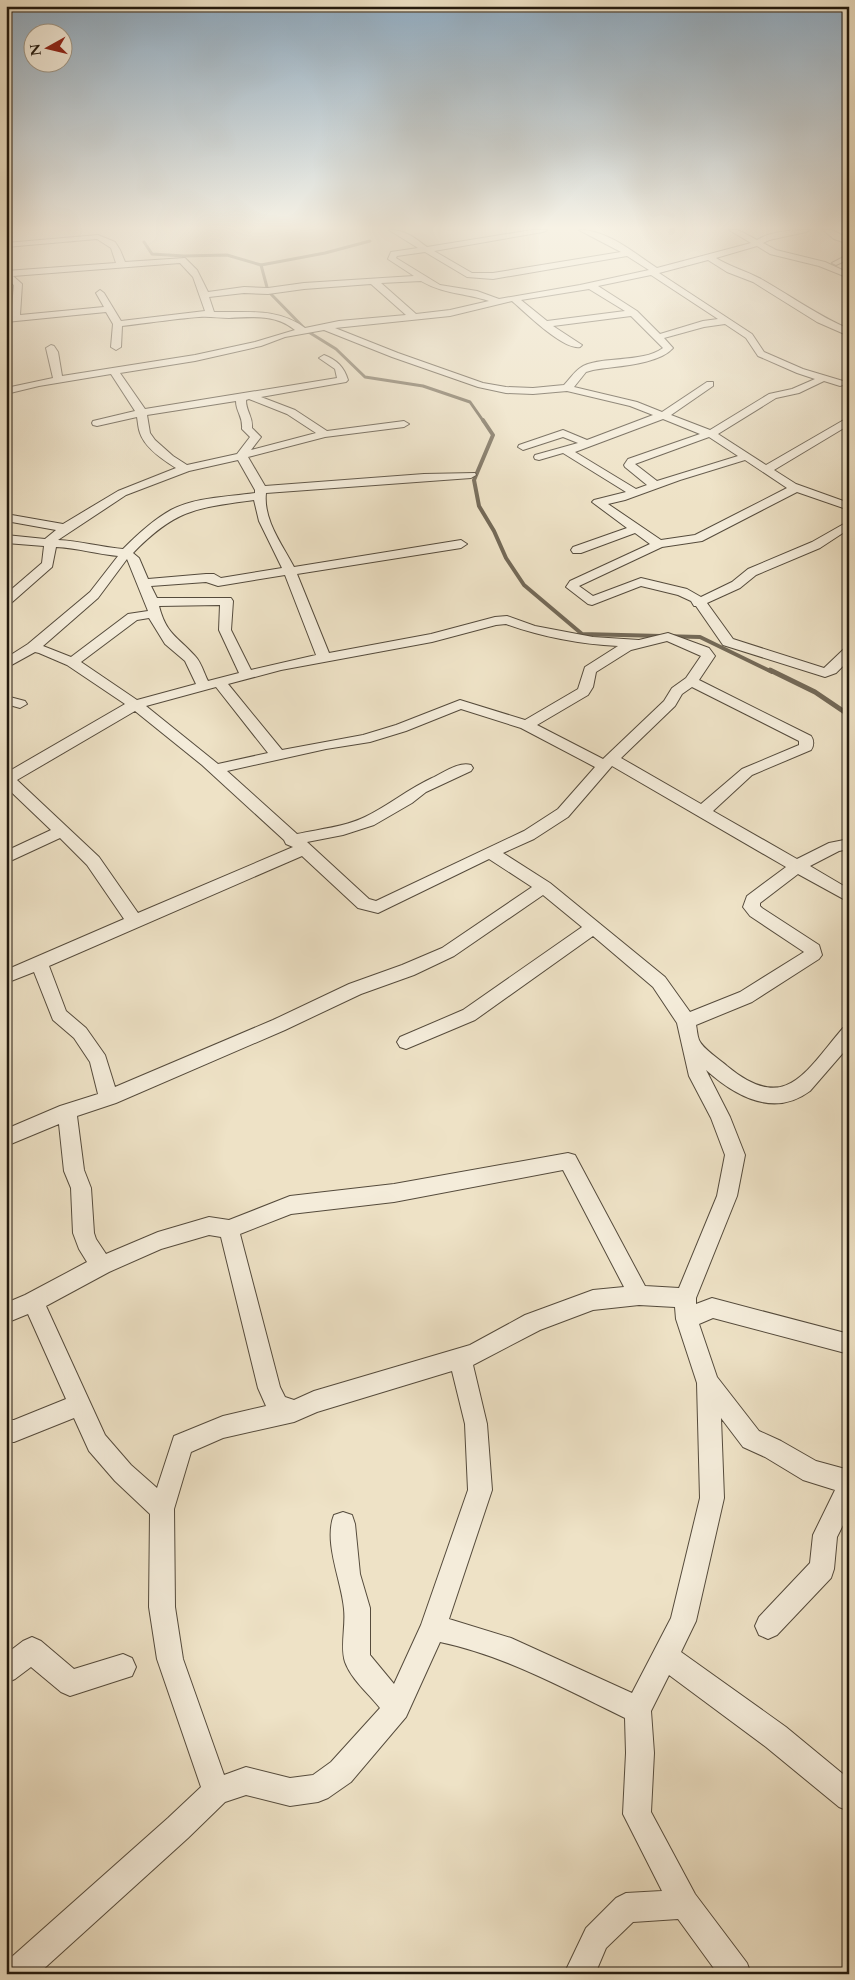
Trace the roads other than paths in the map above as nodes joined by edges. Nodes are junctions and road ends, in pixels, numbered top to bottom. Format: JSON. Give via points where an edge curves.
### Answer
{"nodes":[{"id":1,"x":131,"y":322,"type":"edge"},
{"id":2,"x":292,"y":322,"type":"edge"},
{"id":3,"x":358,"y":322,"type":"edge"},
{"id":4,"x":558,"y":322,"type":"edge"},
{"id":5,"x":643,"y":322,"type":"edge"},
{"id":6,"x":713,"y":322,"type":"edge"},
{"id":7,"x":730,"y":322,"type":"edge"},
{"id":8,"x":825,"y":322,"type":"edge"},
{"id":9,"x":118,"y":324,"type":"joint"},
{"id":10,"x":545,"y":324,"type":"joint"},
{"id":11,"x":325,"y":327,"type":"junction"},
{"id":12,"x":307,"y":331,"type":"junction"},
{"id":13,"x":847,"y":332,"type":"edge"},
{"id":14,"x":658,"y":337,"type":"junction"},
{"id":15,"x":577,"y":346,"type":"dead end"},
{"id":16,"x":116,"y":347,"type":"dead end"},
{"id":17,"x":51,"y":348,"type":"dead end"},
{"id":18,"x":324,"y":358,"type":"dead end"},
{"id":19,"x":113,"y":371,"type":"junction"},
{"id":20,"x":824,"y":378,"type":"junction"},
{"id":21,"x":58,"y":380,"type":"junction"},
{"id":22,"x":840,"y":383,"type":"dead end"},
{"id":23,"x":710,"y":384,"type":"dead end"},
{"id":24,"x":567,"y":388,"type":"junction"},
{"id":25,"x":6,"y":391,"type":"edge"},
{"id":26,"x":246,"y":398,"type":"junction"},
{"id":27,"x":142,"y":412,"type":"junction"},
{"id":28,"x":664,"y":415,"type":"junction"},
{"id":29,"x":97,"y":423,"type":"dead end"},
{"id":30,"x":404,"y":424,"type":"dead end"},
{"id":31,"x":846,"y":425,"type":"edge"},
{"id":32,"x":324,"y":434,"type":"junction"},
{"id":33,"x":710,"y":434,"type":"junction"},
{"id":34,"x":547,"y":439,"type":"junction"},
{"id":35,"x":586,"y":443,"type":"junction"},
{"id":36,"x":523,"y":447,"type":"dead end"},
{"id":37,"x":565,"y":450,"type":"junction"},
{"id":38,"x":241,"y":456,"type":"junction"},
{"id":39,"x":748,"y":456,"type":"junction"},
{"id":40,"x":539,"y":457,"type":"dead end"},
{"id":41,"x":186,"y":468,"type":"junction"},
{"id":42,"x":767,"y":470,"type":"junction"},
{"id":43,"x":471,"y":475,"type":"dead end"},
{"id":44,"x":655,"y":485,"type":"junction"},
{"id":45,"x":796,"y":488,"type":"junction"},
{"id":46,"x":260,"y":493,"type":"junction"},
{"id":47,"x":635,"y":493,"type":"junction"},
{"id":48,"x":849,"y":507,"type":"edge"},
{"id":49,"x":6,"y":517,"type":"edge"},
{"id":50,"x":849,"y":524,"type":"edge"},
{"id":51,"x":65,"y":528,"type":"junction"},
{"id":52,"x":637,"y":528,"type":"junction"},
{"id":53,"x":6,"y":539,"type":"edge"},
{"id":54,"x":50,"y":543,"type":"junction"},
{"id":55,"x":461,"y":544,"type":"dead end"},
{"id":56,"x":659,"y":544,"type":"junction"},
{"id":57,"x":577,"y":550,"type":"dead end"},
{"id":58,"x":126,"y":553,"type":"junction"},
{"id":59,"x":290,"y":571,"type":"junction"},
{"id":60,"x":143,"y":583,"type":"junction"},
{"id":61,"x":6,"y":601,"type":"edge"},
{"id":62,"x":698,"y":602,"type":"junction"},
{"id":63,"x":153,"y":607,"type":"junction"},
{"id":64,"x":638,"y":643,"type":"junction"},
{"id":65,"x":33,"y":647,"type":"junction"},
{"id":66,"x":849,"y":652,"type":"edge"},
{"id":67,"x":324,"y":658,"type":"junction"},
{"id":68,"x":73,"y":662,"type":"junction"},
{"id":69,"x":6,"y":664,"type":"edge"},
{"id":70,"x":247,"y":675,"type":"junction"},
{"id":71,"x":691,"y":681,"type":"junction"},
{"id":72,"x":219,"y":682,"type":"junction"},
{"id":73,"x":204,"y":686,"type":"junction"},
{"id":74,"x":6,"y":700,"type":"edge"},
{"id":75,"x":20,"y":704,"type":"dead end"},
{"id":76,"x":136,"y":704,"type":"junction"},
{"id":77,"x":526,"y":725,"type":"junction"},
{"id":78,"x":277,"y":754,"type":"junction"},
{"id":79,"x":608,"y":762,"type":"junction"},
{"id":80,"x":466,"y":768,"type":"dead end"},
{"id":81,"x":215,"y":769,"type":"junction"},
{"id":82,"x":6,"y":779,"type":"edge"},
{"id":83,"x":703,"y":811,"type":"junction"},
{"id":84,"x":62,"y":831,"type":"junction"},
{"id":85,"x":849,"y":843,"type":"edge"},
{"id":86,"x":298,"y":844,"type":"junction"},
{"id":87,"x":490,"y":852,"type":"junction"},
{"id":88,"x":6,"y":858,"type":"edge"},
{"id":89,"x":796,"y":866,"type":"junction"},
{"id":90,"x":544,"y":887,"type":"junction"},
{"id":91,"x":849,"y":896,"type":"edge"},
{"id":92,"x":135,"y":922,"type":"junction"},
{"id":93,"x":594,"y":927,"type":"junction"},
{"id":94,"x":39,"y":963,"type":"junction"},
{"id":95,"x":6,"y":977,"type":"edge"},
{"id":96,"x":686,"y":1021,"type":"junction"},
{"id":97,"x":849,"y":1034,"type":"edge"},
{"id":98,"x":406,"y":1042,"type":"dead end"},
{"id":99,"x":692,"y":1045,"type":"junction"},
{"id":100,"x":109,"y":1098,"type":"junction"},
{"id":101,"x":67,"y":1112,"type":"junction"},
{"id":102,"x":6,"y":1138,"type":"edge"},
{"id":103,"x":229,"y":1229,"type":"junction"},
{"id":104,"x":102,"y":1265,"type":"junction"},
{"id":105,"x":639,"y":1295,"type":"junction"},
{"id":106,"x":33,"y":1302,"type":"junction"},
{"id":107,"x":686,"y":1309,"type":"junction"},
{"id":108,"x":6,"y":1313,"type":"edge"},
{"id":109,"x":849,"y":1344,"type":"edge"},
{"id":110,"x":460,"y":1358,"type":"junction"},
{"id":111,"x":708,"y":1383,"type":"junction"},
{"id":112,"x":80,"y":1405,"type":"junction"},
{"id":113,"x":294,"y":1410,"type":"junction"},
{"id":114,"x":6,"y":1431,"type":"edge"},
{"id":115,"x":849,"y":1482,"type":"edge"},
{"id":116,"x":849,"y":1487,"type":"edge"},
{"id":117,"x":162,"y":1509,"type":"junction"},
{"id":118,"x":343,"y":1524,"type":"dead end"},
{"id":119,"x":768,"y":1626,"type":"dead end"},
{"id":120,"x":433,"y":1628,"type":"junction"},
{"id":121,"x":665,"y":1656,"type":"junction"},
{"id":122,"x":123,"y":1667,"type":"dead end"},
{"id":123,"x":6,"y":1670,"type":"edge"},
{"id":124,"x":397,"y":1708,"type":"junction"},
{"id":125,"x":638,"y":1710,"type":"junction"},
{"id":126,"x":216,"y":1791,"type":"junction"},
{"id":127,"x":849,"y":1798,"type":"edge"},
{"id":128,"x":685,"y":1904,"type":"junction"},
{"id":129,"x":15,"y":1974,"type":"edge"},
{"id":130,"x":579,"y":1974,"type":"edge"},
{"id":131,"x":736,"y":1974,"type":"edge"}],
"edges":[{"from":1,"to":9,"type":"street"},
{"from":2,"to":12,"type":"street"},
{"from":3,"to":11,"type":"street"},
{"from":4,"to":10,"type":"street"},
{"from":5,"to":14,"type":"street"},
{"from":6,"to":14,"type":"street"},
{"from":7,"to":20,"type":"street","via":[[749,336],[761,354],[785,366]]},
{"from":8,"to":13,"type":"street"},
{"from":9,"to":16,"type":"street"},
{"from":10,"to":15,"type":"street"},
{"from":11,"to":12,"type":"street"},
{"from":11,"to":24,"type":"street","via":[[481,385],[533,391]]},
{"from":12,"to":19,"type":"street","via":[[195,358]]},
{"from":14,"to":24,"type":"street","via":[[668,348],[665,352],[591,366]]},
{"from":17,"to":21,"type":"street"},
{"from":18,"to":26,"type":"street","via":[[339,368],[343,380]]},
{"from":19,"to":21,"type":"street"},
{"from":19,"to":27,"type":"street"},
{"from":20,"to":22,"type":"street"},
{"from":20,"to":33,"type":"street","via":[[773,396]]},
{"from":21,"to":25,"type":"street"},
{"from":23,"to":28,"type":"street"},
{"from":24,"to":28,"type":"street"},
{"from":26,"to":27,"type":"street","via":[[223,398]]},
{"from":26,"to":32,"type":"street","via":[[292,412]]},
{"from":26,"to":38,"type":"street","via":[[241,407],[248,419],[246,429],[256,437]]},
{"from":27,"to":29,"type":"street"},
{"from":27,"to":41,"type":"street","via":[[146,435],[151,442],[178,466]]},
{"from":28,"to":33,"type":"street"},
{"from":28,"to":35,"type":"street"},
{"from":30,"to":32,"type":"street"},
{"from":31,"to":42,"type":"street"},
{"from":32,"to":38,"type":"street"},
{"from":33,"to":39,"type":"street"},
{"from":33,"to":44,"type":"street","via":[[628,465]]},
{"from":34,"to":35,"type":"street","via":[[563,434]]},
{"from":34,"to":36,"type":"street"},
{"from":34,"to":37,"type":"street"},
{"from":35,"to":37,"type":"street"},
{"from":37,"to":40,"type":"street"},
{"from":37,"to":47,"type":"street"},
{"from":38,"to":41,"type":"street"},
{"from":38,"to":46,"type":"street","via":[[248,464]]},
{"from":39,"to":42,"type":"street"},
{"from":39,"to":44,"type":"street"},
{"from":41,"to":51,"type":"street","via":[[122,492]]},
{"from":42,"to":45,"type":"street"},
{"from":43,"to":46,"type":"street"},
{"from":44,"to":47,"type":"street"},
{"from":45,"to":48,"type":"street"},
{"from":45,"to":56,"type":"street","via":[[698,538]]},
{"from":46,"to":58,"type":"street","via":[[176,512],[149,530]]},
{"from":46,"to":59,"type":"street","via":[[266,524]]},
{"from":47,"to":52,"type":"street","via":[[598,502]]},
{"from":49,"to":51,"type":"street"},
{"from":50,"to":62,"type":"street","via":[[816,545],[752,572],[736,585]]},
{"from":51,"to":54,"type":"street"},
{"from":52,"to":56,"type":"street"},
{"from":52,"to":57,"type":"street"},
{"from":53,"to":54,"type":"street"},
{"from":54,"to":58,"type":"street","via":[[77,544]]},
{"from":54,"to":61,"type":"street","via":[[48,564]]},
{"from":55,"to":59,"type":"street"},
{"from":56,"to":62,"type":"street","via":[[574,584],[572,588],[592,602],[642,582],[650,587],[684,593]]},
{"from":58,"to":60,"type":"street","via":[[133,558]]},
{"from":58,"to":65,"type":"street","via":[[94,594]]},
{"from":59,"to":60,"type":"street","via":[[218,582],[214,578],[206,578]]},
{"from":59,"to":67,"type":"street"},
{"from":60,"to":63,"type":"street"},
{"from":62,"to":66,"type":"street","via":[[728,642],[825,673]]},
{"from":63,"to":68,"type":"street","via":[[133,617]]},
{"from":63,"to":70,"type":"street","via":[[226,600],[225,630]]},
{"from":63,"to":73,"type":"street","via":[[156,620],[170,641],[191,659]]},
{"from":64,"to":67,"type":"street","via":[[593,641],[532,629],[507,620]]},
{"from":64,"to":71,"type":"street","via":[[668,637],[704,651],[708,656]]},
{"from":64,"to":77,"type":"street","via":[[590,670],[588,686],[583,692]]},
{"from":65,"to":68,"type":"street"},
{"from":65,"to":69,"type":"street"},
{"from":67,"to":70,"type":"street"},
{"from":68,"to":76,"type":"street"},
{"from":70,"to":72,"type":"street"},
{"from":71,"to":79,"type":"street","via":[[677,691],[670,704]]},
{"from":71,"to":83,"type":"street","via":[[806,739],[806,747],[747,772]]},
{"from":72,"to":73,"type":"street"},
{"from":72,"to":78,"type":"street"},
{"from":73,"to":76,"type":"street"},
{"from":74,"to":75,"type":"street"},
{"from":76,"to":81,"type":"street"},
{"from":76,"to":82,"type":"street"},
{"from":77,"to":78,"type":"street","via":[[460,704],[365,739]]},
{"from":77,"to":79,"type":"street"},
{"from":78,"to":81,"type":"street"},
{"from":79,"to":83,"type":"street"},
{"from":79,"to":87,"type":"street","via":[[563,813],[529,836]]},
{"from":80,"to":86,"type":"street","via":[[421,789],[369,821]]},
{"from":81,"to":86,"type":"street"},
{"from":82,"to":84,"type":"street"},
{"from":83,"to":89,"type":"street"},
{"from":84,"to":88,"type":"street"},
{"from":84,"to":92,"type":"street","via":[[93,860]]},
{"from":85,"to":89,"type":"street"},
{"from":86,"to":87,"type":"street","via":[[364,904],[378,906]]},
{"from":86,"to":92,"type":"street"},
{"from":87,"to":90,"type":"street"},
{"from":89,"to":91,"type":"street"},
{"from":89,"to":96,"type":"street","via":[[753,900],[751,907],[813,949],[813,955],[746,997]]},
{"from":90,"to":93,"type":"street"},
{"from":90,"to":100,"type":"street","via":[[448,952],[355,989]]},
{"from":92,"to":94,"type":"street"},
{"from":93,"to":96,"type":"street","via":[[659,982]]},
{"from":93,"to":98,"type":"street","via":[[469,1015]]},
{"from":94,"to":95,"type":"street"},
{"from":94,"to":100,"type":"street","via":[[60,1015],[80,1033],[99,1060]]},
{"from":96,"to":99,"type":"street"},
{"from":97,"to":99,"type":"street","via":[[809,1080],[797,1090],[778,1097],[753,1093],[722,1075]]},
{"from":99,"to":107,"type":"street","via":[[698,1076],[735,1155],[728,1196]]},
{"from":100,"to":101,"type":"street"},
{"from":101,"to":102,"type":"street"},
{"from":101,"to":104,"type":"street","via":[[74,1171],[79,1178],[83,1202],[86,1241]]},
{"from":103,"to":104,"type":"street","via":[[209,1226],[158,1241]]},
{"from":103,"to":105,"type":"street","via":[[290,1206],[394,1193],[568,1162]]},
{"from":103,"to":113,"type":"street","via":[[269,1388],[277,1406]]},
{"from":104,"to":106,"type":"street"},
{"from":105,"to":107,"type":"street"},
{"from":105,"to":110,"type":"street","via":[[594,1300],[533,1322],[475,1354]]},
{"from":106,"to":108,"type":"street"},
{"from":106,"to":112,"type":"street"},
{"from":107,"to":109,"type":"street","via":[[712,1308]]},
{"from":107,"to":111,"type":"street"},
{"from":110,"to":113,"type":"street"},
{"from":110,"to":120,"type":"street","via":[[476,1424],[480,1490]]},
{"from":111,"to":115,"type":"street","via":[[751,1439],[811,1472]]},
{"from":111,"to":121,"type":"street","via":[[712,1498],[683,1621]]},
{"from":112,"to":114,"type":"street","via":[[14,1431]]},
{"from":112,"to":117,"type":"street","via":[[97,1443],[123,1473]]},
{"from":113,"to":117,"type":"street","via":[[223,1427],[182,1444]]},
{"from":116,"to":119,"type":"street","via":[[825,1535],[822,1569]]},
{"from":117,"to":126,"type":"street","via":[[162,1607],[170,1660]]},
{"from":118,"to":124,"type":"street","via":[[348,1574],[357,1608],[357,1660]]},
{"from":120,"to":124,"type":"street"},
{"from":120,"to":125,"type":"street","via":[[455,1632],[531,1660]]},
{"from":121,"to":125,"type":"street"},
{"from":121,"to":127,"type":"street","via":[[768,1732]]},
{"from":122,"to":123,"type":"street","via":[[70,1683],[32,1650]]},
{"from":124,"to":126,"type":"street","via":[[341,1772],[318,1788],[290,1792],[246,1781]]},
{"from":125,"to":128,"type":"street","via":[[637,1814]]},
{"from":126,"to":129,"type":"street"},
{"from":128,"to":130,"type":"street","via":[[626,1908],[596,1938]]},
{"from":128,"to":131,"type":"street"}]}
